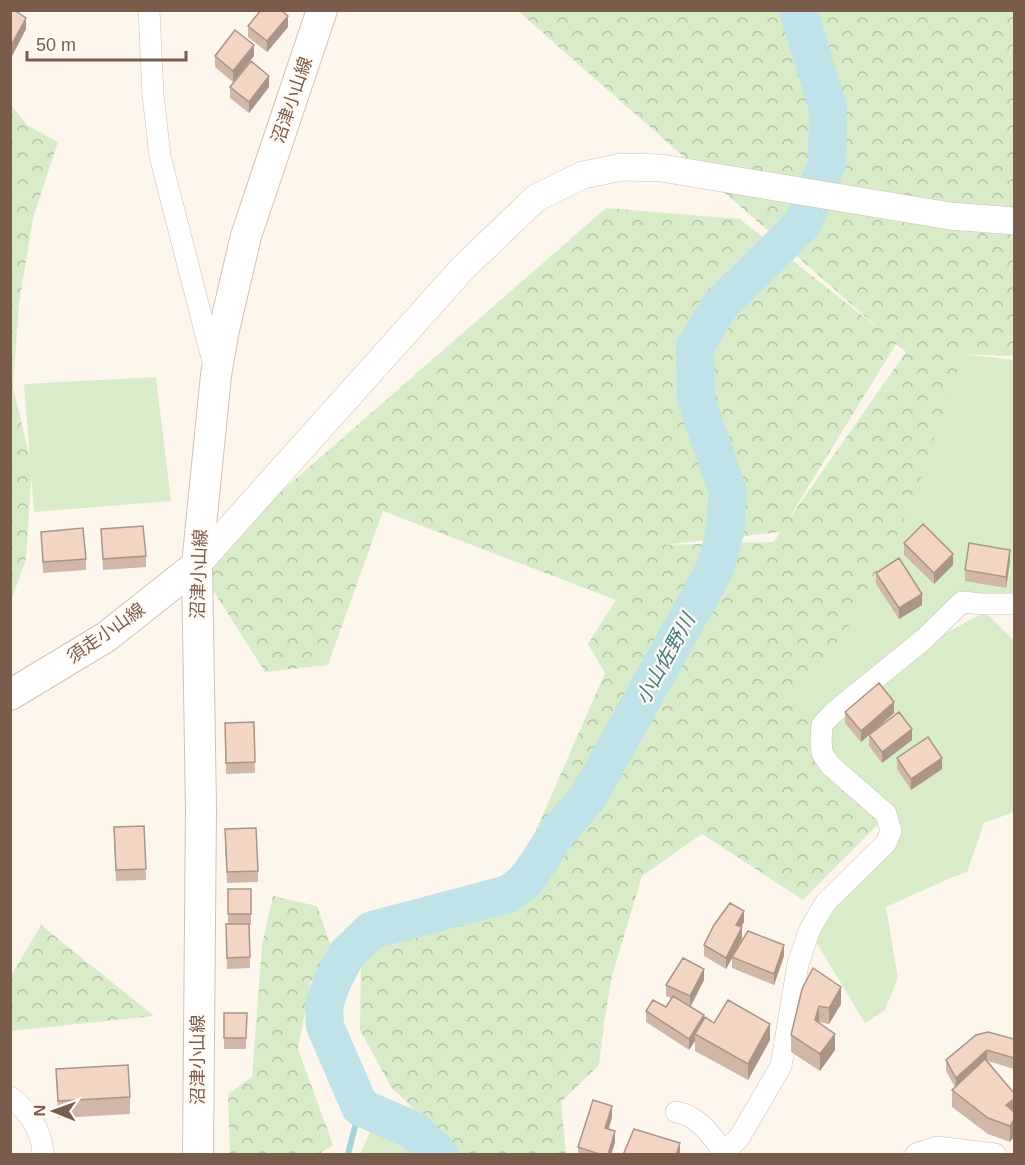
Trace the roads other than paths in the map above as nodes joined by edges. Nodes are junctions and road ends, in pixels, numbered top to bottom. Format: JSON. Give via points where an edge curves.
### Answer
{"nodes":[{"id":1,"x":149,"y":10,"type":"edge"},
{"id":2,"x":322,"y":10,"type":"edge"},
{"id":3,"x":1014,"y":221,"type":"edge"},
{"id":4,"x":216,"y":375,"type":"junction"},
{"id":5,"x":197,"y":565,"type":"junction"},
{"id":6,"x":1014,"y":604,"type":"edge"},
{"id":7,"x":10,"y":695,"type":"edge"},
{"id":8,"x":10,"y":1097,"type":"edge"},
{"id":9,"x":676,"y":1112,"type":"dead end"},
{"id":10,"x":724,"y":1153,"type":"edge"},
{"id":11,"x":43,"y":1155,"type":"edge"},
{"id":12,"x":198,"y":1155,"type":"edge"},
{"id":13,"x":916,"y":1155,"type":"edge"},
{"id":14,"x":995,"y":1155,"type":"edge"}],
"edges":[{"from":1,"to":4,"type":"street","via":[[160,156]]},
{"from":2,"to":4,"type":"main road","name":"沼津小山線","via":[[246,236]]},
{"from":3,"to":5,"type":"street","via":[[950,216],[662,168],[622,167],[583,176],[536,198],[463,268]]},
{"from":4,"to":5,"type":"main road","name":"沼津小山線"},
{"from":5,"to":7,"type":"main road","name":"須走小山線","via":[[106,637]]},
{"from":5,"to":12,"type":"main road","name":"沼津小山線","via":[[201,809]]},
{"from":6,"to":10,"type":"street","via":[[962,602],[924,640],[822,725],[822,753],[830,765],[886,814],[891,831],[885,843],[826,902],[810,929],[798,964],[781,1066],[739,1138]]},
{"from":8,"to":11,"type":"street","via":[[27,1111],[38,1130]]},
{"from":9,"to":10,"type":"street","via":[[687,1114],[703,1126]]},
{"from":13,"to":14,"type":"street","via":[[937,1147]]}]}
